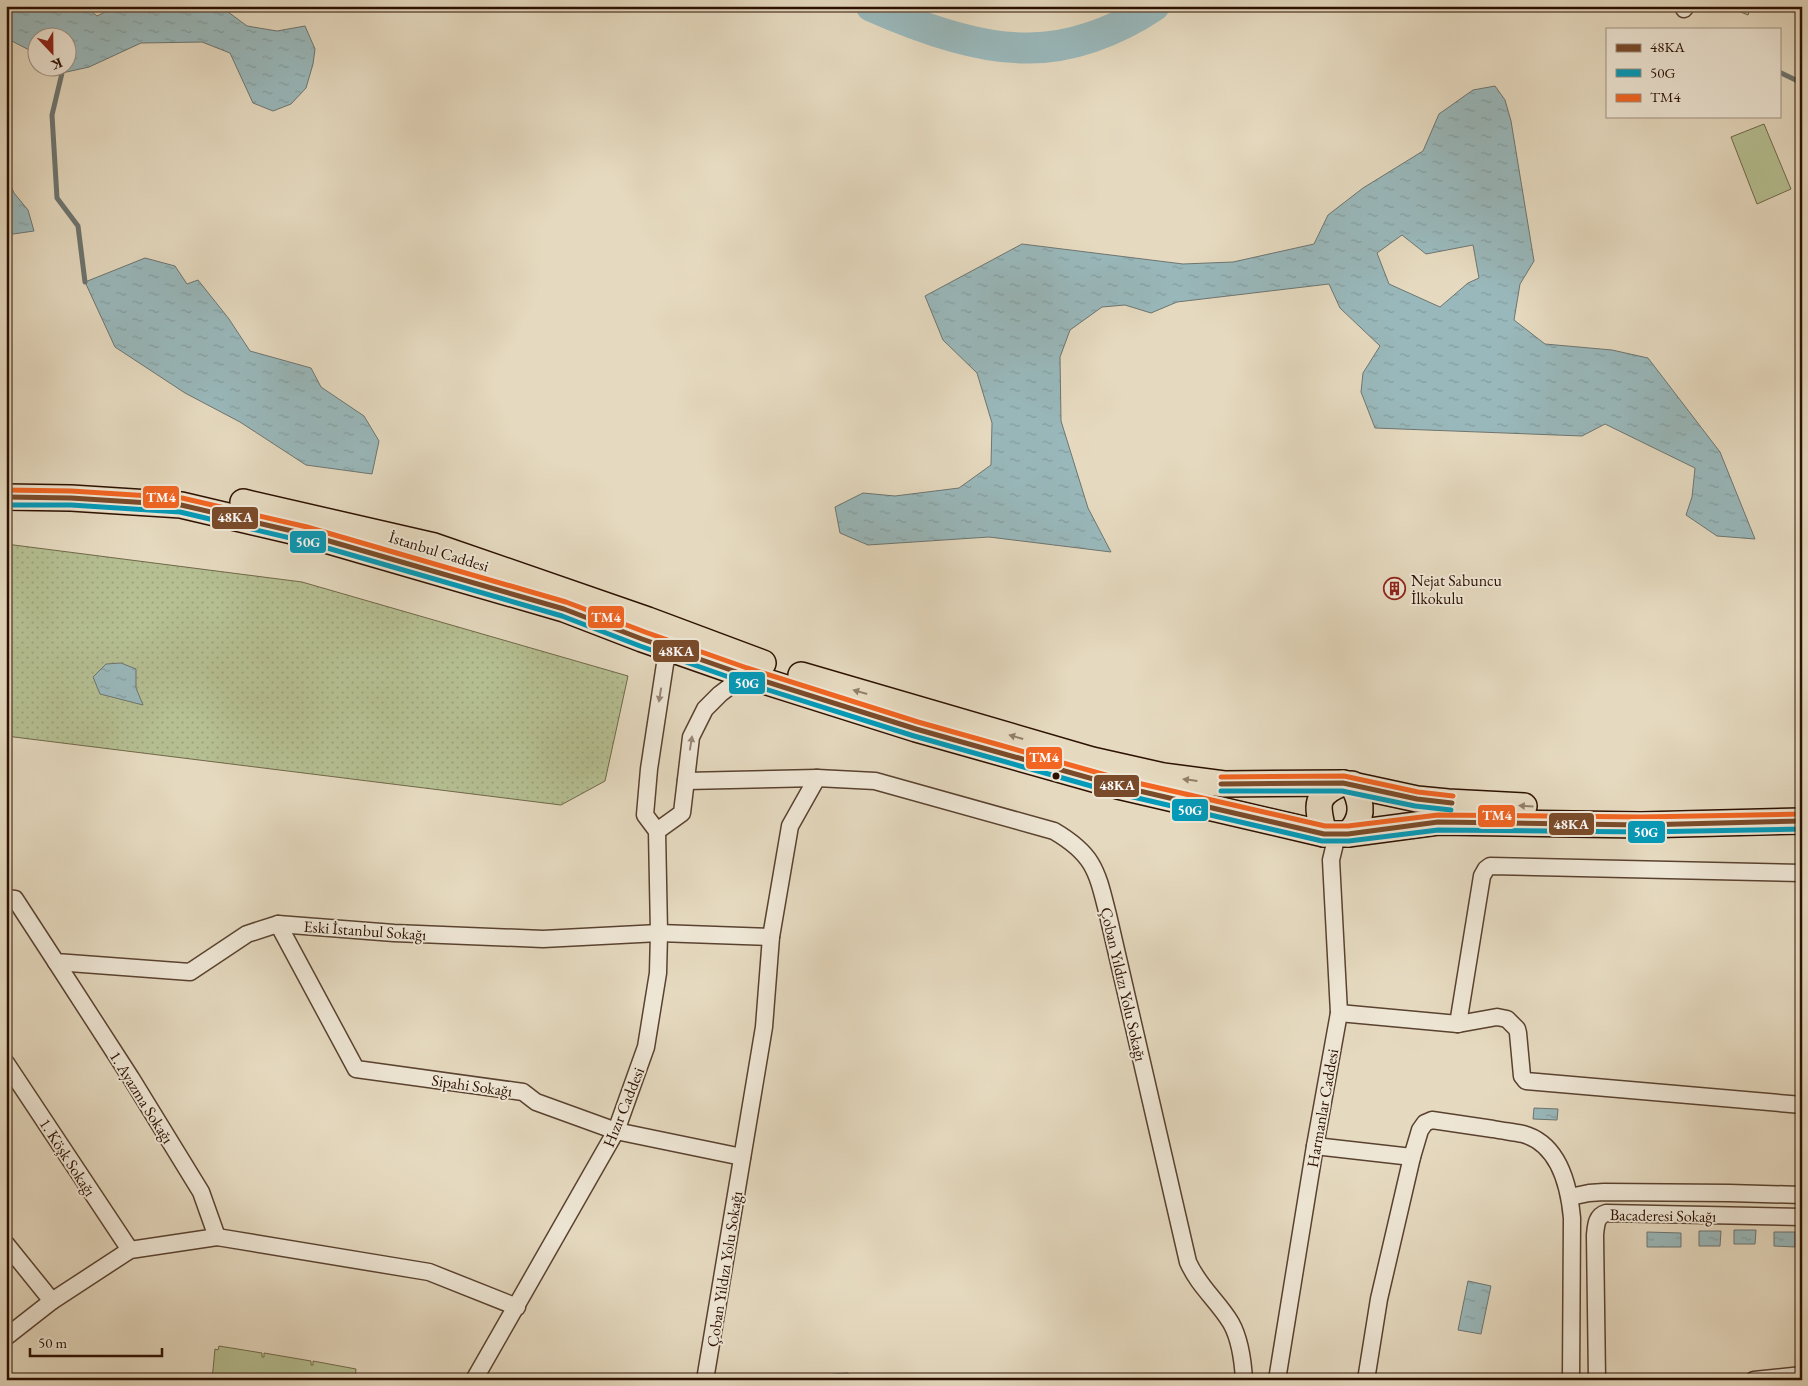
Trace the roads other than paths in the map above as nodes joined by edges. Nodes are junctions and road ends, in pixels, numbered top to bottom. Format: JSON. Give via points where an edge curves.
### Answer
{"nodes":[{"id":1,"x":6,"y":488,"type":"edge"},
{"id":2,"x":6,"y":497,"type":"edge"},
{"id":3,"x":208,"y":503,"type":"junction"},
{"id":4,"x":674,"y":640,"type":"junction"},
{"id":5,"x":745,"y":675,"type":"junction"},
{"id":6,"x":817,"y":778,"type":"junction"},
{"id":7,"x":686,"y":781,"type":"junction"},
{"id":8,"x":1224,"y":784,"type":"junction"},
{"id":9,"x":1348,"y":784,"type":"junction"},
{"id":10,"x":1802,"y":806,"type":"edge"},
{"id":11,"x":1224,"y":810,"type":"junction"},
{"id":12,"x":1802,"y":821,"type":"edge"},
{"id":13,"x":657,"y":831,"type":"junction"},
{"id":14,"x":1336,"y":834,"type":"junction"},
{"id":15,"x":1802,"y":873,"type":"edge"},
{"id":16,"x":6,"y":898,"type":"edge"},
{"id":17,"x":278,"y":924,"type":"junction"},
{"id":18,"x":659,"y":933,"type":"junction"},
{"id":19,"x":771,"y":937,"type":"junction"},
{"id":20,"x":56,"y":962,"type":"junction"},
{"id":21,"x":1339,"y":1013,"type":"junction"},
{"id":22,"x":1458,"y":1024,"type":"junction"},
{"id":23,"x":6,"y":1063,"type":"edge"},
{"id":24,"x":1802,"y":1105,"type":"edge"},
{"id":25,"x":616,"y":1131,"type":"junction"},
{"id":26,"x":1314,"y":1146,"type":"junction"},
{"id":27,"x":742,"y":1157,"type":"junction"},
{"id":28,"x":1412,"y":1157,"type":"junction"},
{"id":29,"x":1802,"y":1195,"type":"edge"},
{"id":30,"x":1570,"y":1197,"type":"junction"},
{"id":31,"x":1802,"y":1217,"type":"edge"},
{"id":32,"x":217,"y":1237,"type":"junction"},
{"id":33,"x":9,"y":1244,"type":"edge"},
{"id":34,"x":130,"y":1250,"type":"junction"},
{"id":35,"x":52,"y":1301,"type":"junction"},
{"id":36,"x":517,"y":1307,"type":"junction"},
{"id":37,"x":6,"y":1337,"type":"edge"},
{"id":38,"x":1802,"y":1375,"type":"edge"},
{"id":39,"x":474,"y":1380,"type":"edge"},
{"id":40,"x":705,"y":1380,"type":"edge"},
{"id":41,"x":1244,"y":1380,"type":"edge"},
{"id":42,"x":1277,"y":1380,"type":"edge"},
{"id":43,"x":1366,"y":1380,"type":"edge"},
{"id":44,"x":1570,"y":1380,"type":"edge"},
{"id":45,"x":1597,"y":1380,"type":"edge"},
{"id":46,"x":1754,"y":1380,"type":"edge"}],
"edges":[{"from":1,"to":3,"type":"main road","name":"İstanbul Caddesi","via":[[67,486]]},
{"from":2,"to":3,"type":"main road","name":"İstanbul Caddesi","via":[[181,505]]},
{"from":3,"to":4,"type":"main road","name":"İstanbul Caddesi","via":[[434,546],[648,620]]},
{"from":4,"to":5,"type":"main road","name":"İstanbul Caddesi"},
{"from":8,"to":4,"type":"main road","name":"İstanbul Caddesi","one_way":true,"via":[[1163,776],[1092,760]]},
{"from":4,"to":13,"type":"street","one_way":true,"via":[[665,664],[644,815]]},
{"from":7,"to":5,"type":"street","one_way":true,"via":[[691,737],[706,709]]},
{"from":5,"to":11,"type":"main road","name":"İstanbul Caddesi","via":[[916,729],[1096,780]]},
{"from":6,"to":7,"type":"street","name":"Çoban Yıldızı Yolu Sokağı"},
{"from":6,"to":19,"type":"street","via":[[790,826]]},
{"from":6,"to":41,"type":"street","name":"Çoban Yıldızı Yolu Sokağı","via":[[875,781],[1054,831],[1085,854],[1097,873],[1108,915],[1188,1262],[1195,1278],[1231,1323]]},
{"from":7,"to":13,"type":"street","via":[[682,813]]},
{"from":8,"to":9,"type":"main road","name":"İstanbul Caddesi"},
{"from":8,"to":11,"type":"main road"},
{"from":10,"to":9,"type":"main road","name":"İstanbul Caddesi","one_way":true,"via":[[1706,810],[1577,809],[1417,799]]},
{"from":9,"to":14,"type":"main road","via":[[1358,798],[1360,819],[1356,827]]},
{"from":9,"to":14,"type":"main road","via":[[1326,791],[1319,802],[1319,813]]},
{"from":11,"to":14,"type":"main road","name":"İstanbul Caddesi"},
{"from":12,"to":14,"type":"main road","name":"İstanbul Caddesi","via":[[1642,825],[1438,822]]},
{"from":13,"to":18,"type":"street","name":"Hızır Caddesi"},
{"from":14,"to":21,"type":"street","name":"Harmanlar Caddesi","via":[[1330,860]]},
{"from":15,"to":22,"type":"street","via":[[1490,866],[1482,876]]},
{"from":16,"to":20,"type":"street","via":[[14,899]]},
{"from":17,"to":18,"type":"street","name":"Eski İstanbul Sokağı","via":[[394,933],[543,938]]},
{"from":17,"to":20,"type":"street","name":"Eski İstanbul Sokağı","via":[[247,934],[190,972]]},
{"from":17,"to":25,"type":"street","name":"Sipahi Sokağı","via":[[356,1069],[523,1092],[536,1102]]},
{"from":18,"to":19,"type":"street","name":"Eski İstanbul Sokağı"},
{"from":18,"to":25,"type":"street","name":"Hızır Caddesi","via":[[658,974],[646,1047]]},
{"from":19,"to":27,"type":"street","name":"Çoban Yıldızı Yolu Sokağı","via":[[764,1027]]},
{"from":20,"to":32,"type":"street","name":"1. Ayazma Sokağı","via":[[201,1192]]},
{"from":21,"to":22,"type":"street"},
{"from":21,"to":26,"type":"street","name":"Harmanlar Caddesi"},
{"from":22,"to":24,"type":"street","via":[[1497,1016],[1513,1024],[1518,1033],[1522,1076],[1526,1081]]},
{"from":23,"to":34,"type":"street","name":"1. Köşk Sokağı"},
{"from":25,"to":27,"type":"street","name":"Sipahi Sokağı"},
{"from":25,"to":36,"type":"street","name":"Hızır Caddesi"},
{"from":26,"to":28,"type":"street"},
{"from":26,"to":42,"type":"street","name":"Harmanlar Caddesi"},
{"from":27,"to":40,"type":"street","name":"Çoban Yıldızı Yolu Sokağı"},
{"from":28,"to":30,"type":"street","via":[[1420,1130],[1432,1120],[1524,1134],[1549,1150],[1563,1172]]},
{"from":28,"to":43,"type":"street","via":[[1379,1299]]},
{"from":29,"to":30,"type":"street","name":"Bacaderesi Sokağı","via":[[1604,1192]]},
{"from":30,"to":44,"type":"street"},
{"from":31,"to":45,"type":"street","name":"Bacaderesi Sokağı","via":[[1606,1213],[1599,1216],[1595,1234]]},
{"from":32,"to":34,"type":"street"},
{"from":32,"to":36,"type":"street","via":[[429,1272]]},
{"from":33,"to":35,"type":"street"},
{"from":34,"to":35,"type":"street"},
{"from":35,"to":37,"type":"street"},
{"from":36,"to":39,"type":"street","name":"Hızır Caddesi"},
{"from":38,"to":46,"type":"street"}]}
